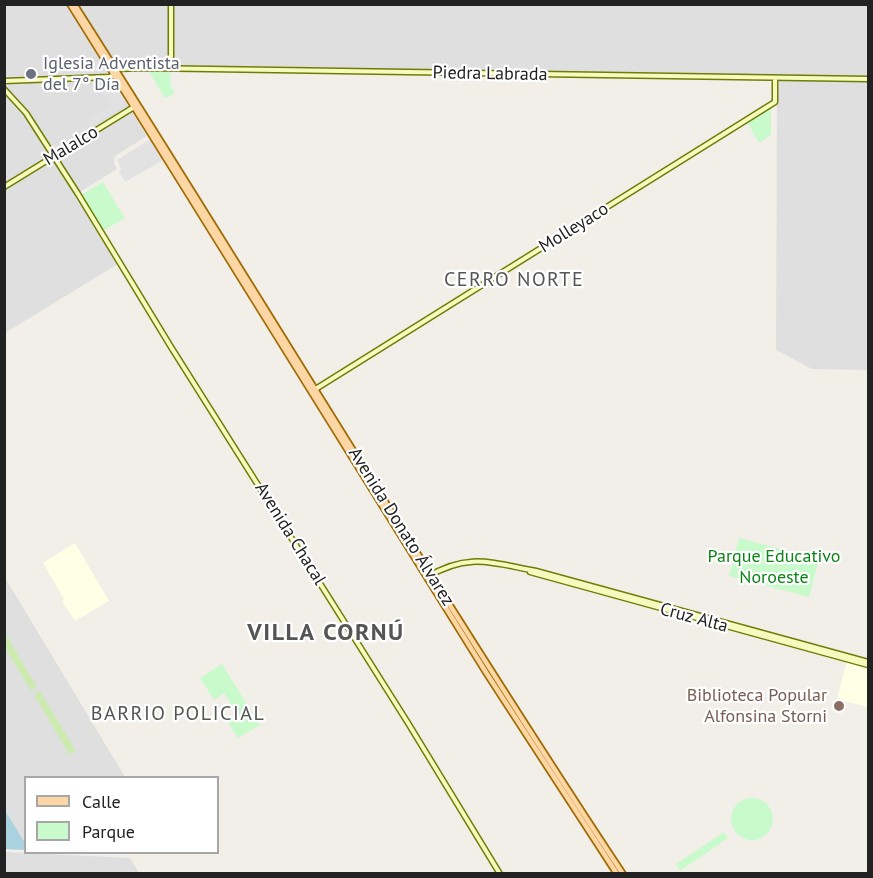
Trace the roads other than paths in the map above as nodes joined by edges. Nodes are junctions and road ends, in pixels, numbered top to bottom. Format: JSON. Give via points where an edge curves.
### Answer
{"nodes":[{"id":1,"x":72,"y":4,"type":"edge"},
{"id":2,"x":171,"y":4,"type":"edge"},
{"id":3,"x":171,"y":69,"type":"junction"},
{"id":4,"x":115,"y":72,"type":"junction"},
{"id":5,"x":776,"y":78,"type":"junction"},
{"id":6,"x":868,"y":79,"type":"edge"},
{"id":7,"x":4,"y":81,"type":"edge"},
{"id":8,"x":4,"y":89,"type":"edge"},
{"id":9,"x":136,"y":105,"type":"junction"},
{"id":10,"x":53,"y":156,"type":"junction"},
{"id":11,"x":4,"y":187,"type":"edge"},
{"id":12,"x":313,"y":391,"type":"junction"},
{"id":13,"x":429,"y":575,"type":"junction"},
{"id":14,"x":868,"y":664,"type":"edge"},
{"id":15,"x":500,"y":873,"type":"edge"},
{"id":16,"x":617,"y":873,"type":"edge"},
{"id":17,"x":623,"y":873,"type":"edge"}],
"edges":[{"from":1,"to":4,"type":"main road","name":"Avenida Donato Álvarez"},
{"from":2,"to":3,"type":"main road"},
{"from":3,"to":4,"type":"main road","name":"Piedra Labrada"},
{"from":3,"to":5,"type":"main road","name":"Piedra Labrada"},
{"from":4,"to":7,"type":"main road","name":"Piedra Labrada","via":[[109,77]]},
{"from":4,"to":9,"type":"main road","name":"Avenida Donato Álvarez"},
{"from":5,"to":6,"type":"main road","name":"Piedra Labrada"},
{"from":5,"to":12,"type":"main road","name":"Molleyaco","via":[[775,102]]},
{"from":8,"to":10,"type":"main road","name":"Avenida Chacal","via":[[23,109]]},
{"from":9,"to":10,"type":"main road","name":"Malalco"},
{"from":9,"to":12,"type":"main road","name":"Avenida Donato Álvarez"},
{"from":10,"to":11,"type":"main road","name":"Malalco"},
{"from":10,"to":15,"type":"main road","name":"Avenida Chacal"},
{"from":12,"to":13,"type":"main road","name":"Avenida Donato Álvarez"},
{"from":13,"to":14,"type":"main road","name":"Cruz Alta","via":[[450,565],[487,561],[536,571]]},
{"from":13,"to":16,"type":"main road","name":"Avenida Donato Álvarez","via":[[532,744]]},
{"from":13,"to":17,"type":"main road","name":"Avenida Donato Álvarez"}]}
